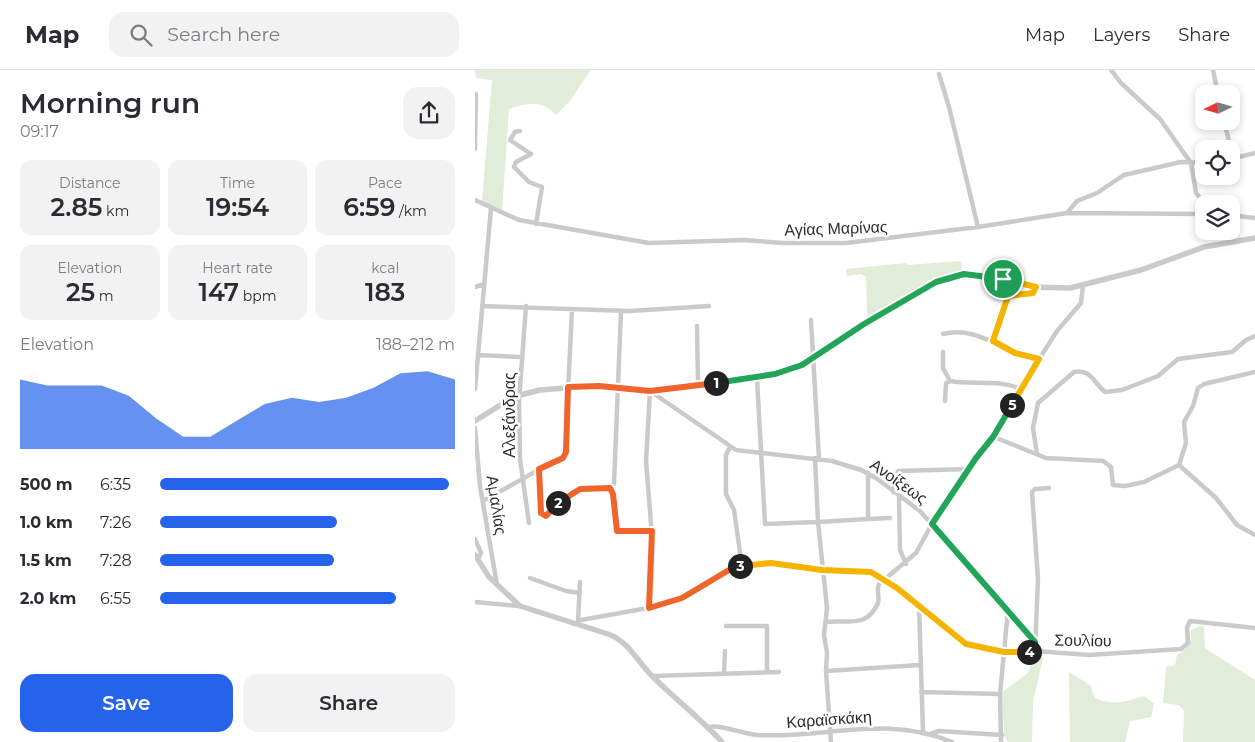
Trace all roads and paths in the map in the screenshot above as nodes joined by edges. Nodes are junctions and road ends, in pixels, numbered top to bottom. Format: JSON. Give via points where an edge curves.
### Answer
{"nodes":[{"id":1,"x":1111,"y":70,"type":"edge"},
{"id":2,"x":1213,"y":70,"type":"edge"},
{"id":3,"x":939,"y":74,"type":"dead end"},
{"id":4,"x":1216,"y":85,"type":"edge"},
{"id":5,"x":476,"y":94,"type":"edge"},
{"id":6,"x":520,"y":131,"type":"dead end"},
{"id":7,"x":475,"y":149,"type":"edge"},
{"id":8,"x":1255,"y":152,"type":"edge"},
{"id":9,"x":1240,"y":157,"type":"edge"},
{"id":10,"x":1191,"y":163,"type":"junction"},
{"id":11,"x":1195,"y":163,"type":"edge"},
{"id":12,"x":1198,"y":195,"type":"edge"},
{"id":13,"x":475,"y":200,"type":"edge"},
{"id":14,"x":491,"y":208,"type":"junction"},
{"id":15,"x":1067,"y":213,"type":"junction"},
{"id":16,"x":1195,"y":214,"type":"edge"},
{"id":17,"x":1240,"y":216,"type":"edge"},
{"id":18,"x":1255,"y":218,"type":"edge"},
{"id":19,"x":537,"y":224,"type":"junction"},
{"id":20,"x":978,"y":227,"type":"junction"},
{"id":21,"x":1255,"y":238,"type":"edge"},
{"id":22,"x":483,"y":284,"type":"junction"},
{"id":23,"x":1083,"y":285,"type":"junction"},
{"id":24,"x":475,"y":287,"type":"edge"},
{"id":25,"x":1036,"y":287,"type":"junction"},
{"id":26,"x":482,"y":306,"type":"junction"},
{"id":27,"x":526,"y":306,"type":"junction"},
{"id":28,"x":709,"y":306,"type":"dead end"},
{"id":29,"x":572,"y":309,"type":"junction"},
{"id":30,"x":621,"y":311,"type":"junction"},
{"id":31,"x":811,"y":320,"type":"dead end"},
{"id":32,"x":697,"y":326,"type":"dead end"},
{"id":33,"x":943,"y":334,"type":"dead end"},
{"id":34,"x":1255,"y":336,"type":"edge"},
{"id":35,"x":993,"y":341,"type":"junction"},
{"id":36,"x":943,"y":352,"type":"dead end"},
{"id":37,"x":478,"y":355,"type":"junction"},
{"id":38,"x":521,"y":357,"type":"junction"},
{"id":39,"x":813,"y":359,"type":"junction"},
{"id":40,"x":1039,"y":359,"type":"junction"},
{"id":41,"x":1255,"y":372,"type":"edge"},
{"id":42,"x":757,"y":378,"type":"junction"},
{"id":43,"x":950,"y":381,"type":"junction"},
{"id":44,"x":698,"y":385,"type":"junction"},
{"id":45,"x":568,"y":387,"type":"junction"},
{"id":46,"x":618,"y":388,"type":"junction"},
{"id":47,"x":475,"y":389,"type":"edge"},
{"id":48,"x":1020,"y":389,"type":"junction"},
{"id":49,"x":650,"y":391,"type":"junction"},
{"id":50,"x":519,"y":394,"type":"junction"},
{"id":51,"x":945,"y":401,"type":"dead end"},
{"id":52,"x":475,"y":421,"type":"edge"},
{"id":53,"x":475,"y":428,"type":"edge"},
{"id":54,"x":993,"y":437,"type":"junction"},
{"id":55,"x":730,"y":447,"type":"junction"},
{"id":56,"x":1037,"y":454,"type":"junction"},
{"id":57,"x":762,"y":455,"type":"junction"},
{"id":58,"x":817,"y":459,"type":"junction"},
{"id":59,"x":1179,"y":465,"type":"junction"},
{"id":60,"x":539,"y":469,"type":"junction"},
{"id":61,"x":970,"y":469,"type":"junction"},
{"id":62,"x":868,"y":473,"type":"junction"},
{"id":63,"x":522,"y":478,"type":"junction"},
{"id":64,"x":610,"y":488,"type":"junction"},
{"id":65,"x":1049,"y":488,"type":"dead end"},
{"id":66,"x":893,"y":492,"type":"junction"},
{"id":67,"x":899,"y":496,"type":"junction"},
{"id":68,"x":483,"y":501,"type":"junction"},
{"id":69,"x":889,"y":518,"type":"dead end"},
{"id":70,"x":868,"y":519,"type":"junction"},
{"id":71,"x":818,"y":522,"type":"junction"},
{"id":72,"x":529,"y":523,"type":"dead end"},
{"id":73,"x":932,"y":524,"type":"junction"},
{"id":74,"x":652,"y":531,"type":"junction"},
{"id":75,"x":1255,"y":535,"type":"edge"},
{"id":76,"x":475,"y":538,"type":"edge"},
{"id":77,"x":476,"y":557,"type":"edge"},
{"id":78,"x":905,"y":564,"type":"junction"},
{"id":79,"x":742,"y":566,"type":"junction"},
{"id":80,"x":822,"y":570,"type":"junction"},
{"id":81,"x":530,"y":578,"type":"dead end"},
{"id":82,"x":883,"y":579,"type":"junction"},
{"id":83,"x":580,"y":582,"type":"dead end"},
{"id":84,"x":496,"y":586,"type":"junction"},
{"id":85,"x":580,"y":593,"type":"junction"},
{"id":86,"x":475,"y":602,"type":"edge"},
{"id":87,"x":919,"y":605,"type":"junction"},
{"id":88,"x":520,"y":606,"type":"junction"},
{"id":89,"x":649,"y":608,"type":"junction"},
{"id":90,"x":1008,"y":610,"type":"junction"},
{"id":91,"x":826,"y":622,"type":"junction"},
{"id":92,"x":576,"y":623,"type":"junction"},
{"id":93,"x":726,"y":626,"type":"dead end"},
{"id":94,"x":1255,"y":628,"type":"edge"},
{"id":95,"x":1035,"y":642,"type":"junction"},
{"id":96,"x":725,"y":651,"type":"dead end"},
{"id":97,"x":1035,"y":651,"type":"junction"},
{"id":98,"x":1004,"y":652,"type":"junction"},
{"id":99,"x":919,"y":665,"type":"junction"},
{"id":100,"x":826,"y":671,"type":"junction"},
{"id":101,"x":767,"y":672,"type":"junction"},
{"id":102,"x":779,"y":672,"type":"dead end"},
{"id":103,"x":724,"y":673,"type":"junction"},
{"id":104,"x":653,"y":676,"type":"junction"},
{"id":105,"x":921,"y":692,"type":"junction"},
{"id":106,"x":1000,"y":694,"type":"junction"},
{"id":107,"x":708,"y":727,"type":"junction"},
{"id":108,"x":831,"y":732,"type":"junction"},
{"id":109,"x":923,"y":732,"type":"junction"},
{"id":110,"x":929,"y":734,"type":"junction"},
{"id":111,"x":1002,"y":735,"type":"junction"},
{"id":112,"x":722,"y":742,"type":"edge"},
{"id":113,"x":831,"y":742,"type":"edge"},
{"id":114,"x":952,"y":742,"type":"edge"},
{"id":115,"x":1001,"y":742,"type":"edge"}],
"edges":[{"from":1,"to":10,"type":"street","via":[[1160,119]]},
{"from":2,"to":4,"type":"street"},
{"from":3,"to":20,"type":"street"},
{"from":5,"to":7,"type":"street"},
{"from":6,"to":19,"type":"street","via":[[515,132],[510,140],[531,154],[516,162],[515,167],[529,182],[542,187]]},
{"from":8,"to":9,"type":"street"},
{"from":10,"to":11,"type":"street"},
{"from":10,"to":12,"type":"street"},
{"from":10,"to":15,"type":"street","via":[[1125,175],[1077,201]]},
{"from":13,"to":14,"type":"street","name":"Αγίας Μαρίνας"},
{"from":14,"to":19,"type":"street","name":"Αγίας Μαρίνας"},
{"from":14,"to":22,"type":"street"},
{"from":15,"to":16,"type":"street","name":"Αγίας Μαρίνας"},
{"from":15,"to":20,"type":"street","name":"Αγίας Μαρίνας"},
{"from":17,"to":18,"type":"street"},
{"from":19,"to":20,"type":"street","name":"Αγίας Μαρίνας","via":[[655,243],[744,240],[846,243]]},
{"from":21,"to":23,"type":"street","via":[[1204,247],[1141,270]]},
{"from":22,"to":24,"type":"street"},
{"from":22,"to":26,"type":"street"},
{"from":23,"to":25,"type":"street","via":[[1062,289]]},
{"from":23,"to":40,"type":"street","via":[[1081,303]]},
{"from":25,"to":35,"type":"street","via":[[1033,293],[1008,296]]},
{"from":25,"to":39,"type":"street","via":[[975,274],[948,277],[925,286],[882,312]]},
{"from":26,"to":27,"type":"street"},
{"from":26,"to":37,"type":"street"},
{"from":27,"to":29,"type":"street"},
{"from":27,"to":38,"type":"street","name":"Αλεξάνδρας"},
{"from":28,"to":30,"type":"street"},
{"from":29,"to":30,"type":"street"},
{"from":29,"to":45,"type":"street"},
{"from":30,"to":46,"type":"street"},
{"from":31,"to":39,"type":"street"},
{"from":32,"to":44,"type":"street"},
{"from":33,"to":35,"type":"street","via":[[968,332]]},
{"from":34,"to":56,"type":"street","via":[[1232,352],[1178,358],[1158,376],[1114,392],[1105,392],[1090,375],[1074,372],[1038,403],[1033,428]]},
{"from":35,"to":40,"type":"street","via":[[1015,353]]},
{"from":36,"to":43,"type":"street","via":[[943,368]]},
{"from":37,"to":38,"type":"street"},
{"from":37,"to":47,"type":"street"},
{"from":38,"to":50,"type":"street","name":"Αλεξάνδρας"},
{"from":39,"to":42,"type":"street","via":[[792,369]]},
{"from":39,"to":58,"type":"street"},
{"from":40,"to":48,"type":"street"},
{"from":41,"to":59,"type":"street","via":[[1198,388],[1184,422],[1186,443]]},
{"from":42,"to":44,"type":"street"},
{"from":42,"to":57,"type":"street"},
{"from":43,"to":48,"type":"street"},
{"from":43,"to":51,"type":"street","via":[[946,383]]},
{"from":44,"to":49,"type":"street"},
{"from":45,"to":46,"type":"street"},
{"from":45,"to":50,"type":"street"},
{"from":45,"to":60,"type":"street","via":[[566,452],[563,458]]},
{"from":46,"to":49,"type":"street"},
{"from":46,"to":64,"type":"street","via":[[615,484]]},
{"from":48,"to":54,"type":"street"},
{"from":49,"to":55,"type":"street","name":"Ανοίξεως"},
{"from":49,"to":74,"type":"street","via":[[646,466]]},
{"from":50,"to":52,"type":"street"},
{"from":50,"to":63,"type":"street","name":"Αλεξάνδρας"},
{"from":53,"to":68,"type":"street","name":"Αμαλίας"},
{"from":54,"to":56,"type":"street"},
{"from":54,"to":61,"type":"street"},
{"from":55,"to":57,"type":"street","name":"Ανοίξεως"},
{"from":55,"to":79,"type":"street","via":[[726,456],[726,494],[734,510]]},
{"from":56,"to":59,"type":"street","via":[[1106,462],[1111,466],[1112,484],[1118,486],[1144,482]]},
{"from":57,"to":58,"type":"street","name":"Ανοίξεως"},
{"from":57,"to":71,"type":"street","via":[[765,524]]},
{"from":58,"to":62,"type":"street","name":"Ανοίξεως","via":[[840,462]]},
{"from":58,"to":71,"type":"street"},
{"from":59,"to":75,"type":"street","via":[[1212,494],[1237,525]]},
{"from":60,"to":63,"type":"street"},
{"from":60,"to":64,"type":"street","via":[[540,511],[545,516],[580,489]]},
{"from":61,"to":66,"type":"street","via":[[898,471]]},
{"from":61,"to":73,"type":"street"},
{"from":62,"to":66,"type":"street","name":"Ανοίξεως"},
{"from":62,"to":70,"type":"street"},
{"from":63,"to":68,"type":"street"},
{"from":63,"to":72,"type":"street","name":"Αλεξάνδρας"},
{"from":64,"to":74,"type":"street","via":[[617,531]]},
{"from":65,"to":95,"type":"street","via":[[1032,492],[1038,579]]},
{"from":66,"to":67,"type":"street","name":"Ανοίξεως"},
{"from":67,"to":73,"type":"street","name":"Ανοίξεως"},
{"from":67,"to":78,"type":"street","via":[[900,550]]},
{"from":68,"to":84,"type":"street","name":"Αμαλίας"},
{"from":69,"to":70,"type":"street"},
{"from":70,"to":71,"type":"street"},
{"from":71,"to":80,"type":"street"},
{"from":73,"to":78,"type":"street","via":[[916,553]]},
{"from":73,"to":90,"type":"street","name":"Ανοίξεως"},
{"from":74,"to":89,"type":"street"},
{"from":76,"to":77,"type":"street","via":[[481,553]]},
{"from":77,"to":84,"type":"street"},
{"from":78,"to":82,"type":"street"},
{"from":79,"to":80,"type":"street","name":"Σουλίου","via":[[771,563]]},
{"from":79,"to":89,"type":"street","name":"Σουλίου","via":[[729,570],[682,598]]},
{"from":80,"to":82,"type":"street","name":"Σουλίου","via":[[867,572]]},
{"from":80,"to":91,"type":"street"},
{"from":81,"to":85,"type":"street"},
{"from":82,"to":87,"type":"street","name":"Σουλίου"},
{"from":82,"to":91,"type":"street","via":[[878,586],[878,603],[866,618],[855,622]]},
{"from":83,"to":85,"type":"street"},
{"from":84,"to":88,"type":"street"},
{"from":85,"to":92,"type":"street"},
{"from":86,"to":88,"type":"street"},
{"from":87,"to":98,"type":"street","name":"Σουλίου","via":[[966,644]]},
{"from":87,"to":99,"type":"street"},
{"from":88,"to":92,"type":"street"},
{"from":89,"to":92,"type":"street","name":"Σουλίου"},
{"from":90,"to":95,"type":"street","name":"Ανοίξεως"},
{"from":90,"to":98,"type":"street"},
{"from":91,"to":100,"type":"street"},
{"from":92,"to":104,"type":"street","via":[[615,637]]},
{"from":93,"to":101,"type":"street","via":[[767,626]]},
{"from":94,"to":97,"type":"street","name":"Σουλίου","via":[[1201,621],[1189,623],[1188,643],[1181,649],[1089,655]]},
{"from":95,"to":97,"type":"street"},
{"from":96,"to":103,"type":"street"},
{"from":97,"to":98,"type":"street","name":"Σουλίου"},
{"from":98,"to":106,"type":"street"},
{"from":99,"to":100,"type":"street"},
{"from":99,"to":105,"type":"street"},
{"from":100,"to":108,"type":"street"},
{"from":101,"to":102,"type":"street"},
{"from":101,"to":103,"type":"street"},
{"from":103,"to":104,"type":"street"},
{"from":104,"to":107,"type":"street"},
{"from":105,"to":106,"type":"street"},
{"from":105,"to":109,"type":"street"},
{"from":106,"to":111,"type":"street"},
{"from":107,"to":108,"type":"street","name":"Καραϊσκάκη","via":[[762,735]]},
{"from":107,"to":112,"type":"street"},
{"from":108,"to":109,"type":"street","name":"Καραϊσκάκη","via":[[850,728]]},
{"from":108,"to":113,"type":"street"},
{"from":109,"to":110,"type":"street","name":"Καραϊσκάκη"},
{"from":110,"to":111,"type":"street","via":[[939,731]]},
{"from":110,"to":114,"type":"street","name":"Καραϊσκάκη"},
{"from":111,"to":115,"type":"street"}]}
